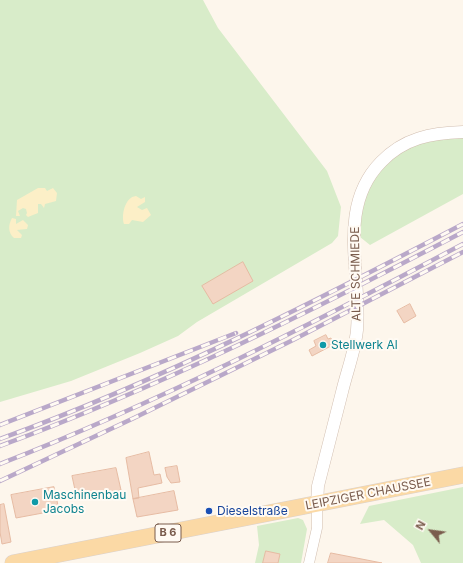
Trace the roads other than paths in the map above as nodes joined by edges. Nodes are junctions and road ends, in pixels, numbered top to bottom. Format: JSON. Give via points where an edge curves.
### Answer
{"nodes":[{"id":1,"x":463,"y":132,"type":"edge"},
{"id":2,"x":463,"y":475,"type":"edge"},
{"id":3,"x":317,"y":504,"type":"junction"},
{"id":4,"x":13,"y":563,"type":"edge"},
{"id":5,"x":309,"y":563,"type":"edge"}],
"edges":[{"from":1,"to":3,"type":"street","name":"ALTE SCHMIEDE","via":[[427,135],[397,147],[370,175],[358,198],[354,219],[357,330],[318,486]]},
{"from":2,"to":3,"type":"main road","name":"LEIPZIGER CHAUSSEE","number":"B 6"},
{"from":3,"to":4,"type":"main road","name":"LEIPZIGER CHAUSSEE","number":"B 6"},
{"from":3,"to":5,"type":"street","via":[[317,528]]}]}
